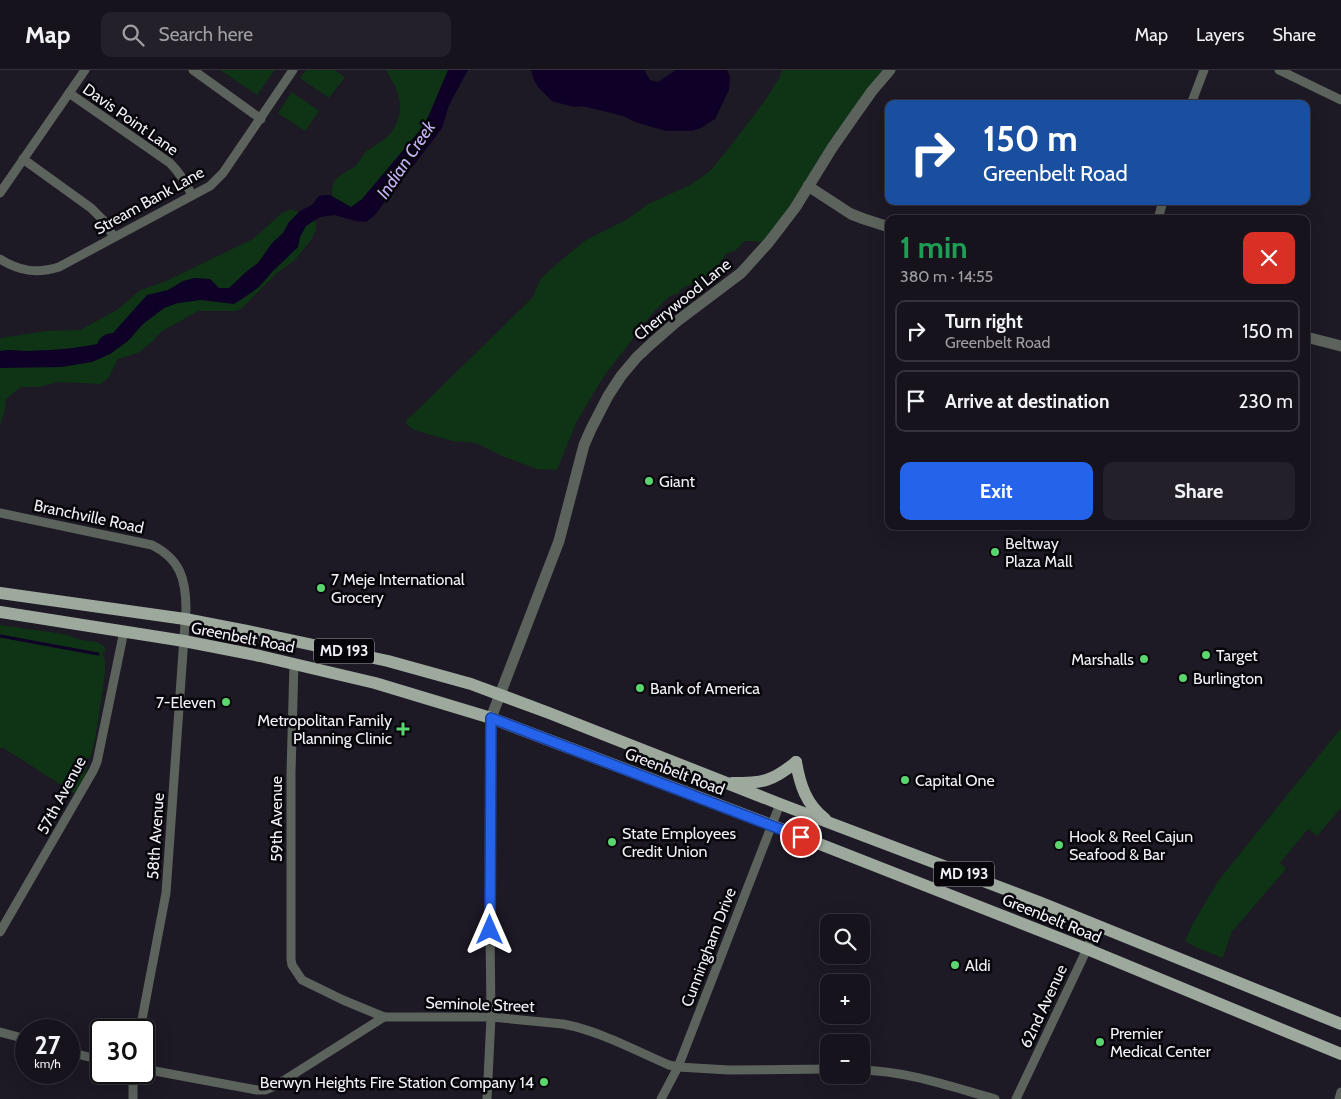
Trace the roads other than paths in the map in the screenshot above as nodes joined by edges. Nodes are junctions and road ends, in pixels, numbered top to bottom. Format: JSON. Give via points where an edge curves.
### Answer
{"nodes":[{"id":1,"x":85,"y":70,"type":"edge"},
{"id":2,"x":193,"y":70,"type":"edge"},
{"id":3,"x":293,"y":70,"type":"edge"},
{"id":4,"x":890,"y":70,"type":"edge"},
{"id":5,"x":1204,"y":70,"type":"edge"},
{"id":6,"x":1278,"y":70,"type":"edge"},
{"id":7,"x":69,"y":93,"type":"junction"},
{"id":8,"x":1193,"y":100,"type":"edge"},
{"id":9,"x":1341,"y":100,"type":"edge"},
{"id":10,"x":261,"y":119,"type":"junction"},
{"id":11,"x":23,"y":159,"type":"junction"},
{"id":12,"x":808,"y":186,"type":"junction"},
{"id":13,"x":0,"y":193,"type":"edge"},
{"id":14,"x":192,"y":195,"type":"junction"},
{"id":15,"x":885,"y":226,"type":"edge"},
{"id":16,"x":114,"y":237,"type":"junction"},
{"id":17,"x":0,"y":259,"type":"edge"},
{"id":18,"x":1310,"y":338,"type":"edge"},
{"id":19,"x":1341,"y":346,"type":"edge"},
{"id":20,"x":0,"y":513,"type":"edge"},
{"id":21,"x":0,"y":593,"type":"edge"},
{"id":22,"x":0,"y":612,"type":"edge"},
{"id":23,"x":185,"y":619,"type":"junction"},
{"id":24,"x":124,"y":631,"type":"junction"},
{"id":25,"x":184,"y":641,"type":"junction"},
{"id":26,"x":294,"y":663,"type":"junction"},
{"id":27,"x":500,"y":694,"type":"junction"},
{"id":28,"x":491,"y":718,"type":"junction"},
{"id":29,"x":726,"y":784,"type":"junction"},
{"id":30,"x":780,"y":804,"type":"junction"},
{"id":31,"x":832,"y":824,"type":"junction"},
{"id":32,"x":772,"y":826,"type":"junction"},
{"id":33,"x":1096,"y":925,"type":"junction"},
{"id":34,"x":0,"y":932,"type":"edge"},
{"id":35,"x":1087,"y":949,"type":"junction"},
{"id":36,"x":384,"y":1017,"type":"junction"},
{"id":37,"x":491,"y":1017,"type":"junction"},
{"id":38,"x":142,"y":1019,"type":"edge"},
{"id":39,"x":1341,"y":1024,"type":"edge"},
{"id":40,"x":0,"y":1032,"type":"edge"},
{"id":41,"x":15,"y":1036,"type":"edge"},
{"id":42,"x":1341,"y":1054,"type":"edge"},
{"id":43,"x":678,"y":1067,"type":"junction"},
{"id":44,"x":820,"y":1070,"type":"edge"},
{"id":45,"x":870,"y":1070,"type":"edge"},
{"id":46,"x":155,"y":1071,"type":"edge"},
{"id":47,"x":133,"y":1084,"type":"edge"},
{"id":48,"x":1341,"y":1092,"type":"edge"},
{"id":49,"x":133,"y":1099,"type":"edge"},
{"id":50,"x":487,"y":1099,"type":"edge"},
{"id":51,"x":661,"y":1099,"type":"edge"},
{"id":52,"x":996,"y":1099,"type":"edge"},
{"id":53,"x":1016,"y":1099,"type":"edge"},
{"id":54,"x":1339,"y":1099,"type":"edge"}],
"edges":[{"from":1,"to":7,"type":"street"},
{"from":2,"to":10,"type":"street"},
{"from":3,"to":10,"type":"street","name":"Stream Bank Lane"},
{"from":4,"to":12,"type":"street","name":"Cherrywood Lane","via":[[855,115]]},
{"from":5,"to":8,"type":"street"},
{"from":6,"to":9,"type":"street"},
{"from":7,"to":11,"type":"street"},
{"from":7,"to":14,"type":"street","name":"Davis Point Lane","via":[[170,163]]},
{"from":10,"to":14,"type":"street","name":"Stream Bank Lane","via":[[223,174],[210,186]]},
{"from":11,"to":13,"type":"street"},
{"from":11,"to":16,"type":"street","via":[[91,208]]},
{"from":12,"to":15,"type":"street","via":[[851,214]]},
{"from":12,"to":27,"type":"street","name":"Cherrywood Lane","via":[[786,221],[747,267],[652,342],[608,396],[584,445],[559,541]]},
{"from":14,"to":16,"type":"street","name":"Stream Bank Lane"},
{"from":16,"to":17,"type":"street","name":"Stream Bank Lane","via":[[59,268],[47,271],[16,268]]},
{"from":18,"to":19,"type":"street"},
{"from":20,"to":23,"type":"street","name":"Branchville Road","via":[[158,548],[172,559],[184,580]]},
{"from":21,"to":23,"type":"main road","name":"Greenbelt Road","number":"MD 193"},
{"from":22,"to":24,"type":"main road","name":"Greenbelt Road","number":"MD 193"},
{"from":23,"to":25,"type":"street","name":"Branchville Road"},
{"from":23,"to":27,"type":"main road","name":"Greenbelt Road","number":"MD 193","via":[[388,661]]},
{"from":24,"to":25,"type":"main road","name":"Greenbelt Road","number":"MD 193"},
{"from":24,"to":34,"type":"street","name":"57th Avenue","via":[[97,762]]},
{"from":25,"to":26,"type":"main road","name":"Greenbelt Road","number":"MD 193"},
{"from":25,"to":38,"type":"street","name":"58th Avenue","via":[[166,892]]},
{"from":26,"to":28,"type":"main road","name":"Greenbelt Road","number":"MD 193","via":[[375,683]]},
{"from":26,"to":36,"type":"street","name":"59th Avenue","via":[[292,965],[302,980],[316,988]]},
{"from":27,"to":28,"type":"street","name":"Cherrywood Lane"},
{"from":27,"to":29,"type":"main road","name":"Greenbelt Road","number":"MD 193"},
{"from":28,"to":32,"type":"main road","name":"Greenbelt Road","number":"MD 193"},
{"from":28,"to":37,"type":"street"},
{"from":29,"to":30,"type":"main road","name":"Greenbelt Road","number":"MD 193"},
{"from":29,"to":31,"type":"main road","via":[[762,782],[776,777],[796,762],[805,796],[813,808]]},
{"from":30,"to":31,"type":"main road","name":"Greenbelt Road","number":"MD 193"},
{"from":30,"to":32,"type":"street","name":"Cunningham Drive"},
{"from":31,"to":33,"type":"main road","name":"Greenbelt Road","number":"MD 193"},
{"from":32,"to":35,"type":"main road","name":"Greenbelt Road","number":"MD 193"},
{"from":32,"to":43,"type":"street","name":"Cunningham Drive"},
{"from":33,"to":35,"type":"street","name":"62nd Avenue"},
{"from":33,"to":39,"type":"main road","name":"Greenbelt Road","number":"MD 193"},
{"from":35,"to":42,"type":"main road","name":"Greenbelt Road","number":"MD 193"},
{"from":35,"to":53,"type":"street","name":"62nd Avenue"},
{"from":36,"to":37,"type":"street","name":"Seminole Street"},
{"from":36,"to":46,"type":"street","via":[[265,1090]]},
{"from":37,"to":43,"type":"street","name":"Seminole Street","via":[[574,1026]]},
{"from":37,"to":50,"type":"street"},
{"from":40,"to":41,"type":"street"},
{"from":43,"to":44,"type":"street","name":"Seminole Street"},
{"from":43,"to":51,"type":"street","name":"Cunningham Drive"},
{"from":45,"to":52,"type":"street"},
{"from":47,"to":49,"type":"street"},
{"from":48,"to":54,"type":"street"}]}
